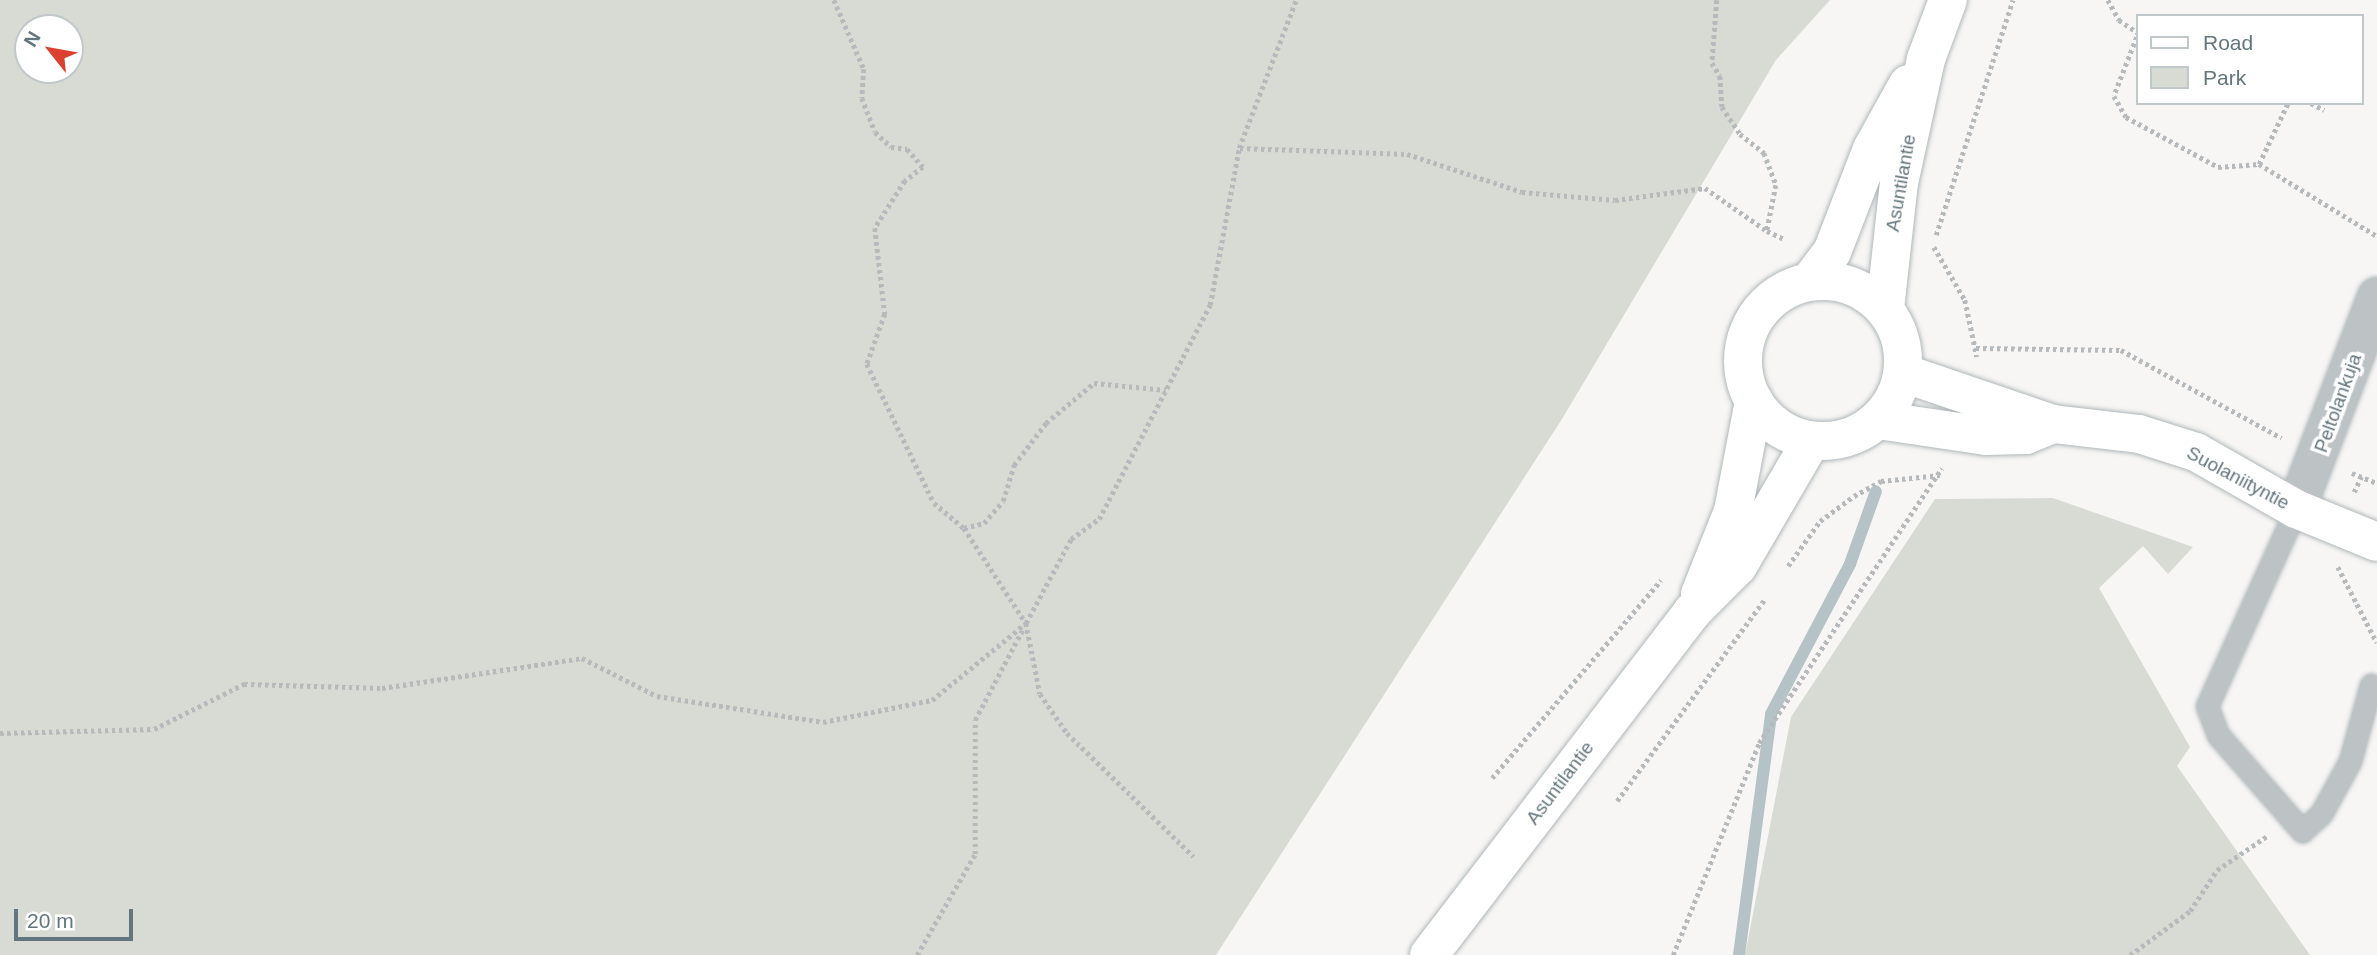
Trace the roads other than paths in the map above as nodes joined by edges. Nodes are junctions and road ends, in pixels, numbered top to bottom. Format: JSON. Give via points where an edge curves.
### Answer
{"nodes":[{"id":1,"x":1948,"y":0,"type":"edge"},
{"id":2,"x":1926,"y":59,"type":"junction"},
{"id":3,"x":1810,"y":281,"type":"junction"},
{"id":4,"x":2377,"y":297,"type":"edge"},
{"id":5,"x":1885,"y":309,"type":"junction"},
{"id":6,"x":1903,"y":373,"type":"junction"},
{"id":7,"x":1754,"y":401,"type":"junction"},
{"id":8,"x":1878,"y":420,"type":"junction"},
{"id":9,"x":2053,"y":424,"type":"junction"},
{"id":10,"x":1811,"y":441,"type":"junction"},
{"id":11,"x":2296,"y":509,"type":"junction"},
{"id":12,"x":2377,"y":542,"type":"edge"},
{"id":13,"x":1692,"y":612,"type":"junction"},
{"id":14,"x":2371,"y":685,"type":"dead end"},
{"id":15,"x":1429,"y":955,"type":"edge"}],
"edges":[{"from":1,"to":2,"type":"street","name":"Asuntilantie"},
{"from":2,"to":3,"type":"street","name":"Asuntilantie","via":[[1872,149],[1832,252]]},
{"from":2,"to":5,"type":"street","name":"Asuntilantie","via":[[1899,183]]},
{"from":3,"to":5,"type":"street","via":[[1851,285]]},
{"from":3,"to":7,"type":"street","via":[[1771,300],[1746,337],[1742,359]]},
{"from":4,"to":11,"type":"street","name":"Peltolankuja"},
{"from":5,"to":6,"type":"street","via":[[1903,350]]},
{"from":6,"to":8,"type":"street"},
{"from":6,"to":9,"type":"street","name":"Suolaniityntie"},
{"from":7,"to":10,"type":"street","via":[[1788,434]]},
{"from":7,"to":13,"type":"street","name":"Asuntilantie","via":[[1733,511]]},
{"from":8,"to":9,"type":"street","name":"Suolaniityntie","via":[[1951,432],[2026,435]]},
{"from":8,"to":10,"type":"street","via":[[1847,438]]},
{"from":9,"to":11,"type":"street","name":"Suolaniityntie","via":[[2139,434],[2196,452]]},
{"from":10,"to":13,"type":"street","name":"Asuntilantie","via":[[1738,566]]},
{"from":11,"to":12,"type":"street","name":"Suolaniityntie"},
{"from":11,"to":14,"type":"lane","via":[[2207,706],[2218,736],[2302,831],[2321,814],[2350,761]]},
{"from":13,"to":15,"type":"street","name":"Asuntilantie"}]}
